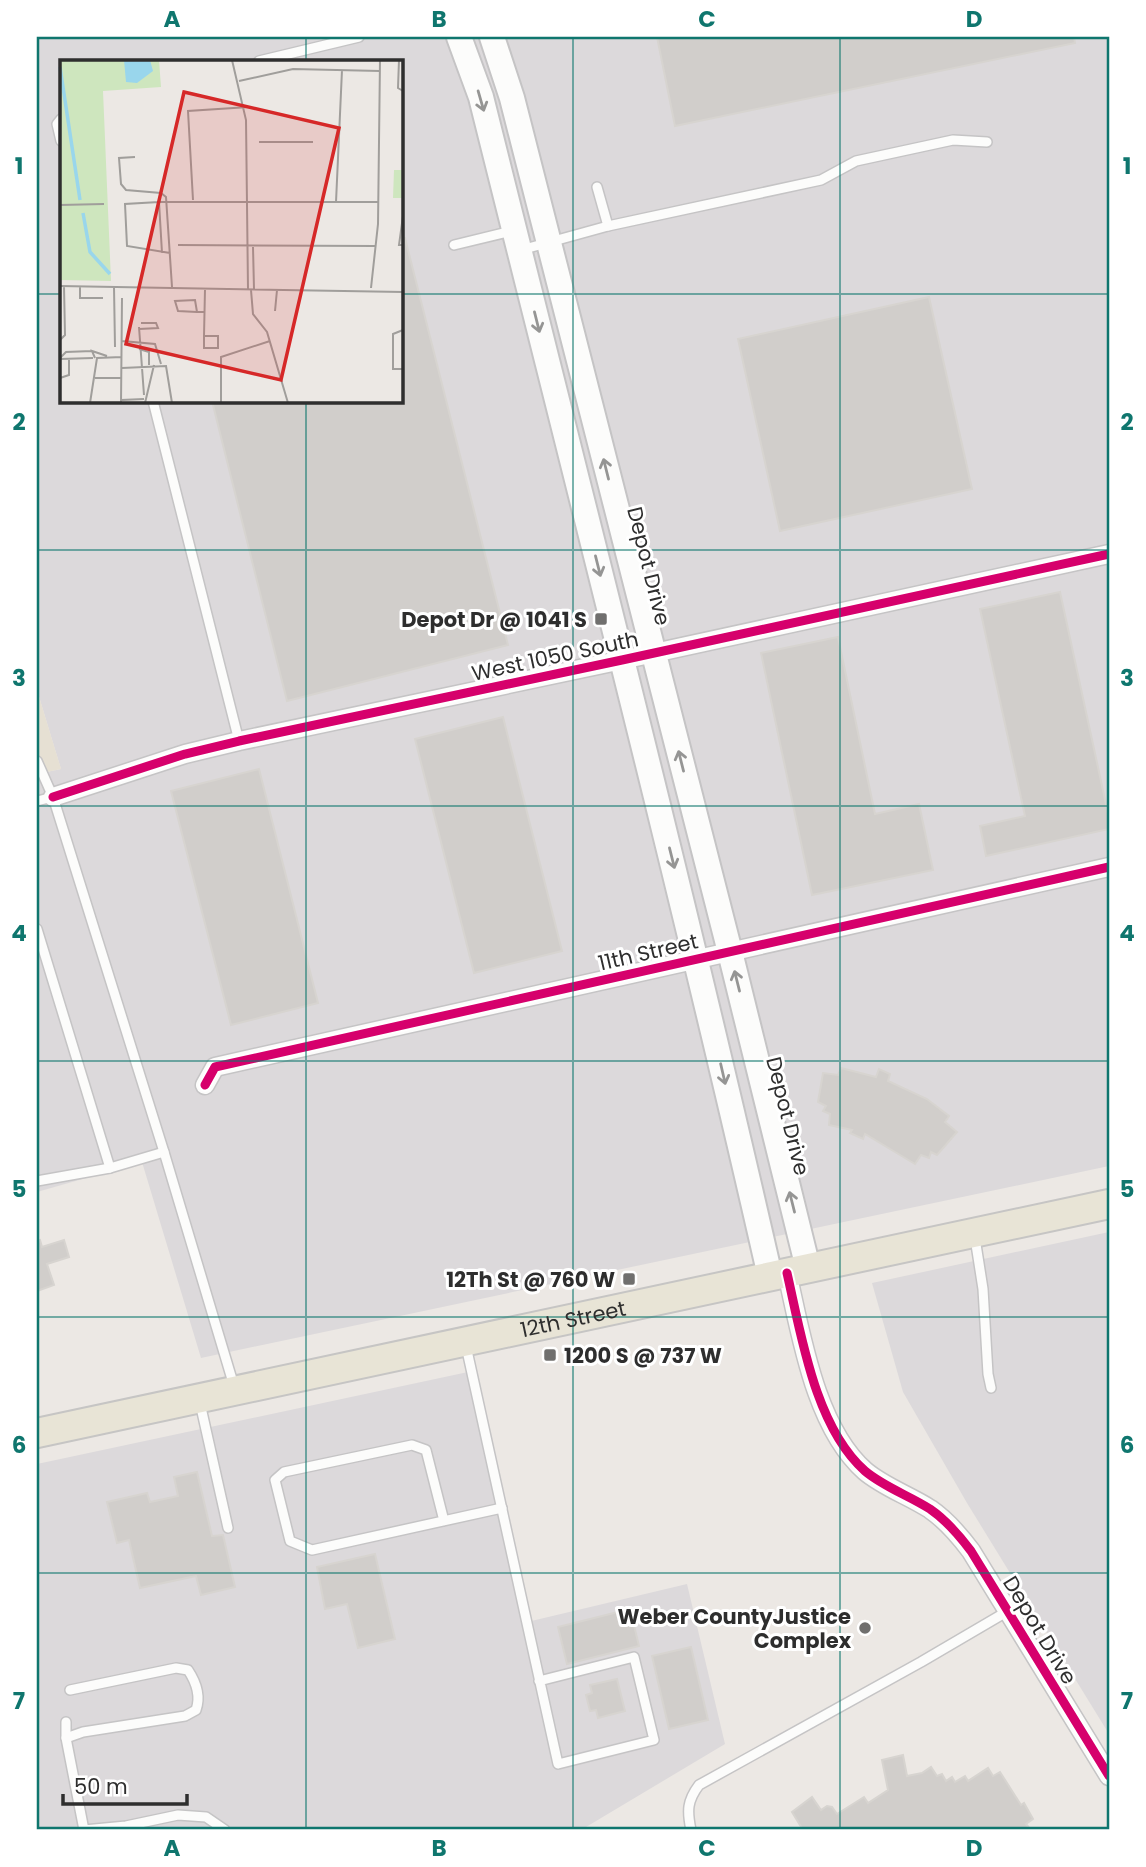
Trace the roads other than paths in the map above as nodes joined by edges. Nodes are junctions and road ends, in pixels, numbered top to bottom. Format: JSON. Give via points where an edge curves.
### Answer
{"nodes":[{"id":1,"x":359,"y":37,"type":"edge"},
{"id":2,"x":459,"y":37,"type":"edge"},
{"id":3,"x":492,"y":37,"type":"edge"},
{"id":4,"x":263,"y":60,"type":"edge"},
{"id":5,"x":60,"y":120,"type":"edge"},
{"id":6,"x":60,"y":137,"type":"edge"},
{"id":7,"x":987,"y":142,"type":"dead end"},
{"id":8,"x":597,"y":187,"type":"dead end"},
{"id":9,"x":608,"y":226,"type":"junction"},
{"id":10,"x":517,"y":240,"type":"junction"},
{"id":11,"x":549,"y":243,"type":"junction"},
{"id":12,"x":454,"y":245,"type":"dead end"},
{"id":13,"x":153,"y":402,"type":"edge"},
{"id":14,"x":1109,"y":554,"type":"edge"},
{"id":15,"x":653,"y":653,"type":"junction"},
{"id":16,"x":622,"y":660,"type":"junction"},
{"id":17,"x":239,"y":741,"type":"junction"},
{"id":18,"x":37,"y":761,"type":"edge"},
{"id":19,"x":45,"y":799,"type":"edge"},
{"id":20,"x":1109,"y":867,"type":"edge"},
{"id":21,"x":37,"y":929,"type":"edge"},
{"id":22,"x":730,"y":952,"type":"junction"},
{"id":23,"x":697,"y":960,"type":"junction"},
{"id":24,"x":205,"y":1085,"type":"dead end"},
{"id":25,"x":164,"y":1152,"type":"junction"},
{"id":26,"x":110,"y":1168,"type":"junction"},
{"id":27,"x":37,"y":1181,"type":"edge"},
{"id":28,"x":1109,"y":1204,"type":"edge"},
{"id":29,"x":974,"y":1233,"type":"junction"},
{"id":30,"x":788,"y":1272,"type":"junction"},
{"id":31,"x":465,"y":1341,"type":"junction"},
{"id":32,"x":991,"y":1388,"type":"dead end"},
{"id":33,"x":235,"y":1390,"type":"junction"},
{"id":34,"x":199,"y":1398,"type":"junction"},
{"id":35,"x":37,"y":1433,"type":"edge"},
{"id":36,"x":502,"y":1508,"type":"junction"},
{"id":37,"x":444,"y":1521,"type":"junction"},
{"id":38,"x":228,"y":1528,"type":"dead end"},
{"id":39,"x":1008,"y":1611,"type":"junction"},
{"id":40,"x":539,"y":1681,"type":"junction"},
{"id":41,"x":70,"y":1690,"type":"dead end"},
{"id":42,"x":66,"y":1722,"type":"dead end"},
{"id":43,"x":66,"y":1738,"type":"junction"},
{"id":44,"x":1109,"y":1776,"type":"edge"},
{"id":45,"x":225,"y":1830,"type":"edge"},
{"id":46,"x":691,"y":1830,"type":"edge"}],
"edges":[{"from":1,"to":4,"type":"lane"},
{"from":2,"to":10,"type":"main road","name":"Depot Drive","one_way":true,"via":[[481,97]]},
{"from":3,"to":11,"type":"main road","name":"Depot Drive"},
{"from":5,"to":6,"type":"lane"},
{"from":7,"to":9,"type":"lane","via":[[953,140],[856,161],[821,180]]},
{"from":8,"to":9,"type":"lane"},
{"from":9,"to":11,"type":"lane"},
{"from":10,"to":11,"type":"lane"},
{"from":10,"to":12,"type":"lane"},
{"from":10,"to":16,"type":"main road","name":"Depot Drive","one_way":true},
{"from":15,"to":11,"type":"main road","name":"Depot Drive","one_way":true},
{"from":13,"to":17,"type":"lane"},
{"from":14,"to":15,"type":"street","name":"West 1050 South"},
{"from":15,"to":16,"type":"street","name":"West 1050 South"},
{"from":22,"to":15,"type":"main road","name":"Depot Drive","one_way":true},
{"from":16,"to":17,"type":"street","name":"West 1050 South"},
{"from":16,"to":23,"type":"main road","name":"Depot Drive","one_way":true},
{"from":17,"to":19,"type":"street","name":"West 1050 South"},
{"from":18,"to":19,"type":"lane"},
{"from":19,"to":25,"type":"lane"},
{"from":20,"to":22,"type":"street","name":"11th Street"},
{"from":21,"to":26,"type":"lane"},
{"from":22,"to":23,"type":"street","name":"11th Street"},
{"from":30,"to":22,"type":"main road","name":"Depot Drive","one_way":true},
{"from":23,"to":24,"type":"street","name":"11th Street","via":[[215,1067]]},
{"from":23,"to":30,"type":"main road","name":"Depot Drive","one_way":true},
{"from":25,"to":26,"type":"lane"},
{"from":25,"to":33,"type":"lane"},
{"from":26,"to":27,"type":"lane"},
{"from":28,"to":29,"type":"main road","name":"12th Street"},
{"from":29,"to":30,"type":"main road","name":"12th Street"},
{"from":29,"to":32,"type":"lane"},
{"from":30,"to":31,"type":"main road","name":"12th Street"},
{"from":30,"to":39,"type":"street","name":"Depot Drive","via":[[813,1381],[844,1446],[872,1476],[932,1510],[955,1530]]},
{"from":31,"to":33,"type":"main road","name":"12th Street"},
{"from":31,"to":36,"type":"lane"},
{"from":33,"to":34,"type":"main road","name":"12th Street"},
{"from":34,"to":35,"type":"main road","name":"12th Street"},
{"from":34,"to":38,"type":"lane"},
{"from":36,"to":37,"type":"lane"},
{"from":36,"to":40,"type":"lane"},
{"from":37,"to":37,"type":"lane","via":[[312,1550],[290,1541],[275,1480],[284,1472],[412,1445],[426,1450]]},
{"from":39,"to":44,"type":"street","name":"Depot Drive"},
{"from":39,"to":46,"type":"lane","via":[[699,1785],[687,1811]]},
{"from":40,"to":40,"type":"lane","via":[[558,1763],[654,1740],[634,1657]]},
{"from":41,"to":43,"type":"lane","via":[[176,1668],[188,1670],[195,1679],[199,1702],[196,1710],[185,1716]]},
{"from":42,"to":43,"type":"lane"},
{"from":43,"to":45,"type":"lane","via":[[84,1830],[178,1815],[206,1817]]}]}
